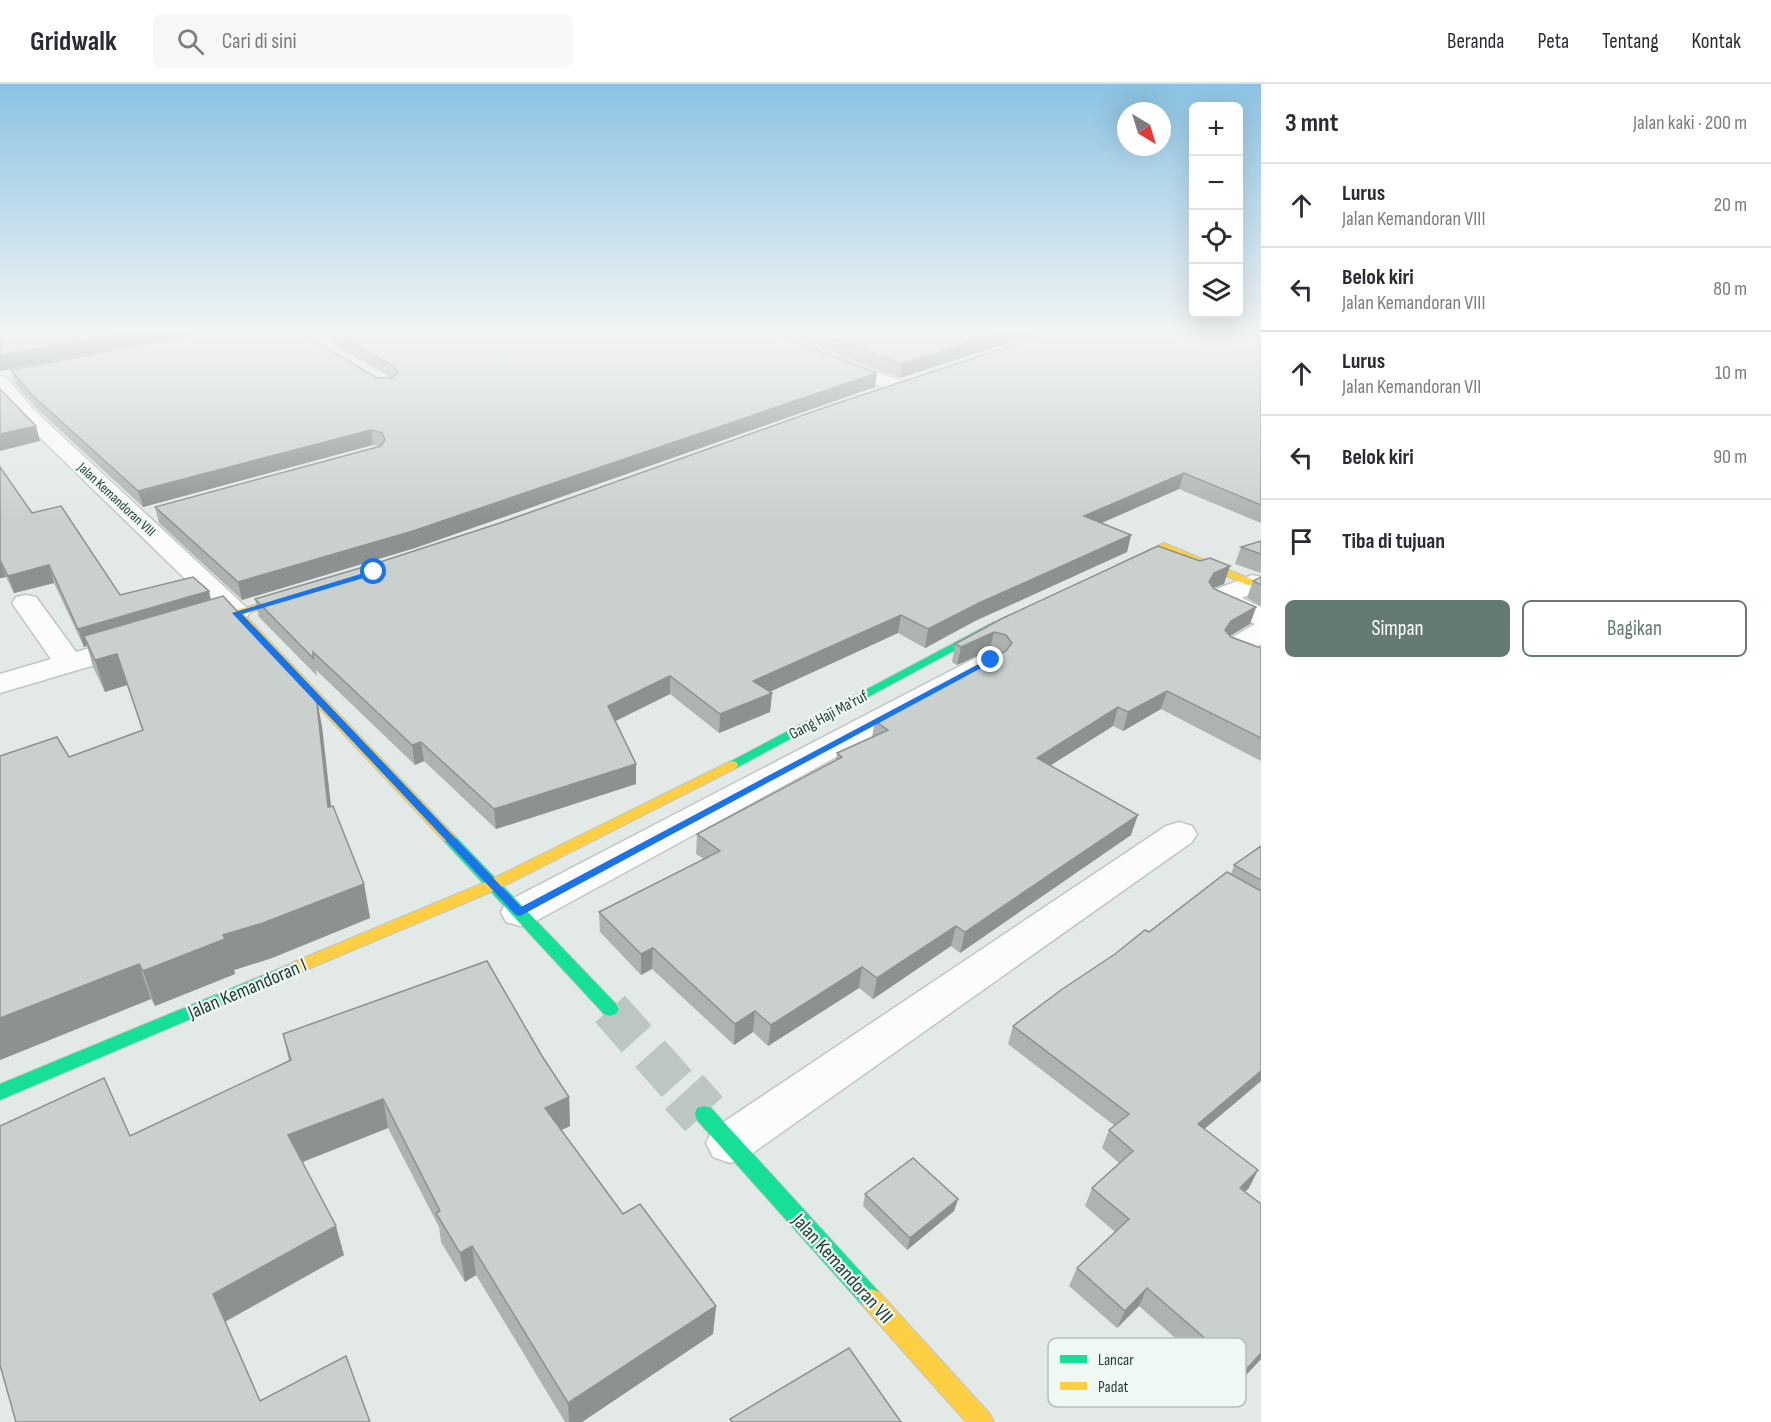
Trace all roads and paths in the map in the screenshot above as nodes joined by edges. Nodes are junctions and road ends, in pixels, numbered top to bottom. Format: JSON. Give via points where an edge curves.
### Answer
{"nodes":[{"id":1,"x":11,"y":394,"type":"edge"},
{"id":2,"x":27,"y":414,"type":"junction"},
{"id":3,"x":0,"y":418,"type":"edge"},
{"id":4,"x":165,"y":511,"type":"edge"},
{"id":5,"x":138,"y":519,"type":"junction"},
{"id":6,"x":1112,"y":570,"type":"edge"},
{"id":7,"x":1256,"y":583,"type":"edge"},
{"id":8,"x":319,"y":590,"type":"edge"},
{"id":9,"x":26,"y":603,"type":"dead end"},
{"id":10,"x":236,"y":613,"type":"junction"},
{"id":11,"x":1261,"y":617,"type":"edge"},
{"id":12,"x":1007,"y":619,"type":"edge"},
{"id":13,"x":192,"y":627,"type":"edge"},
{"id":14,"x":1261,"y":631,"type":"edge"},
{"id":15,"x":158,"y":637,"type":"edge"},
{"id":16,"x":1261,"y":658,"type":"edge"},
{"id":17,"x":991,"y":660,"type":"edge"},
{"id":18,"x":69,"y":664,"type":"junction"},
{"id":19,"x":0,"y":684,"type":"edge"},
{"id":20,"x":1179,"y":834,"type":"dead end"},
{"id":21,"x":493,"y":885,"type":"junction"},
{"id":22,"x":520,"y":912,"type":"junction"},
{"id":23,"x":610,"y":1009,"type":"tunnel mouth"},
{"id":24,"x":0,"y":1092,"type":"edge"},
{"id":25,"x":717,"y":1129,"type":"joint"},
{"id":26,"x":982,"y":1422,"type":"edge"}],
"edges":[{"from":1,"to":2,"type":"street","name":"Jalan Kemandoran VIII"},
{"from":2,"to":3,"type":"street"},
{"from":2,"to":5,"type":"street","name":"Jalan Kemandoran VIII"},
{"from":4,"to":5,"type":"street"},
{"from":5,"to":10,"type":"street","name":"Jalan Kemandoran VIII"},
{"from":6,"to":7,"type":"street","via":[[1164,546]]},
{"from":7,"to":11,"type":"street","via":[[1219,598]]},
{"from":8,"to":10,"type":"street"},
{"from":9,"to":18,"type":"street"},
{"from":10,"to":13,"type":"street"},
{"from":10,"to":21,"type":"street","name":"Jalan Kemandoran VIII"},
{"from":12,"to":21,"type":"street","name":"Gang Haji Ma'ruf","via":[[788,736]]},
{"from":14,"to":16,"type":"street","via":[[1236,647]]},
{"from":15,"to":18,"type":"street"},
{"from":17,"to":22,"type":"street"},
{"from":18,"to":19,"type":"street"},
{"from":20,"to":25,"type":"street"},
{"from":21,"to":22,"type":"street"},
{"from":21,"to":24,"type":"street","name":"Jalan Kemandoran I"},
{"from":22,"to":23,"type":"street"},
{"from":25,"to":26,"type":"street","name":"Jalan Kemandoran VII"}]}
